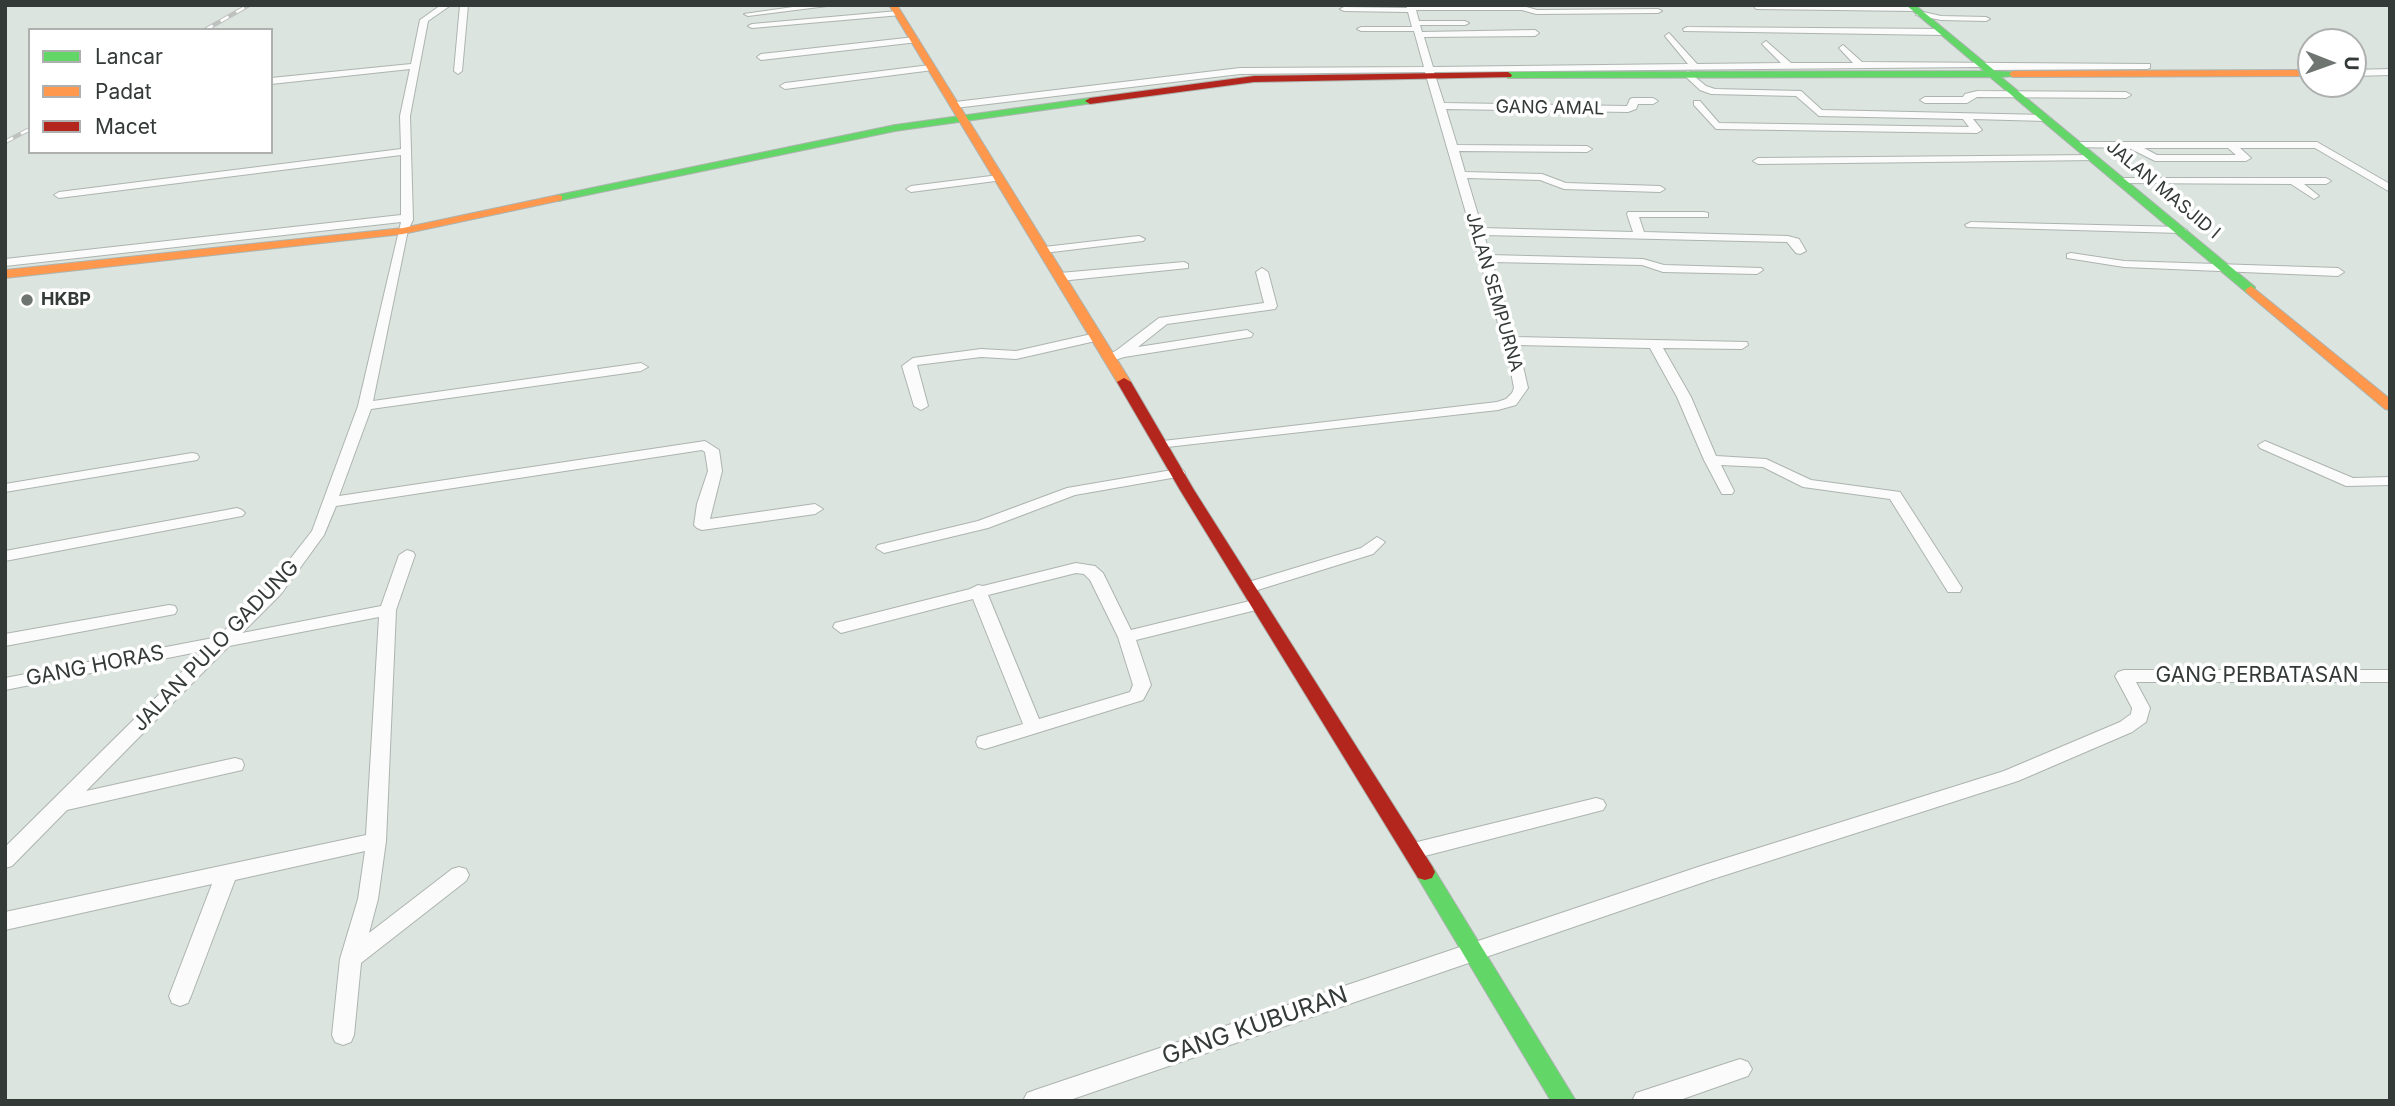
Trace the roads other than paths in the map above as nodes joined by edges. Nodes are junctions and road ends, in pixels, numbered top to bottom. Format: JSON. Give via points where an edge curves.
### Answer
{"nodes":[{"id":1,"x":447,"y":5,"type":"edge"},
{"id":2,"x":464,"y":5,"type":"edge"},
{"id":3,"x":831,"y":5,"type":"edge"},
{"id":4,"x":1756,"y":7,"type":"dead end"},
{"id":5,"x":1410,"y":8,"type":"edge"},
{"id":6,"x":1638,"y":8,"type":"edge"},
{"id":7,"x":896,"y":9,"type":"edge"},
{"id":8,"x":1344,"y":9,"type":"dead end"},
{"id":9,"x":1914,"y":9,"type":"edge"},
{"id":10,"x":1658,"y":11,"type":"dead end"},
{"id":11,"x":748,"y":14,"type":"dead end"},
{"id":12,"x":1986,"y":19,"type":"dead end"},
{"id":13,"x":1465,"y":23,"type":"dead end"},
{"id":14,"x":752,"y":26,"type":"dead end"},
{"id":15,"x":1361,"y":29,"type":"dead end"},
{"id":16,"x":1415,"y":29,"type":"junction"},
{"id":17,"x":1687,"y":29,"type":"dead end"},
{"id":18,"x":1942,"y":32,"type":"junction"},
{"id":19,"x":1535,"y":33,"type":"dead end"},
{"id":20,"x":1669,"y":36,"type":"dead end"},
{"id":21,"x":915,"y":40,"type":"junction"},
{"id":22,"x":1766,"y":44,"type":"dead end"},
{"id":23,"x":1843,"y":48,"type":"dead end"},
{"id":24,"x":761,"y":57,"type":"dead end"},
{"id":25,"x":1859,"y":64,"type":"junction"},
{"id":26,"x":415,"y":65,"type":"junction"},
{"id":27,"x":2147,"y":66,"type":"dead end"},
{"id":28,"x":930,"y":68,"type":"junction"},
{"id":29,"x":1785,"y":69,"type":"junction"},
{"id":30,"x":1987,"y":69,"type":"junction"},
{"id":31,"x":1691,"y":70,"type":"junction"},
{"id":32,"x":458,"y":71,"type":"dead end"},
{"id":33,"x":1429,"y":71,"type":"junction"},
{"id":34,"x":2390,"y":72,"type":"edge"},
{"id":35,"x":2297,"y":73,"type":"edge"},
{"id":36,"x":2367,"y":73,"type":"edge"},
{"id":37,"x":273,"y":81,"type":"edge"},
{"id":38,"x":785,"y":86,"type":"dead end"},
{"id":39,"x":1798,"y":93,"type":"junction"},
{"id":40,"x":2018,"y":94,"type":"junction"},
{"id":41,"x":2126,"y":95,"type":"dead end"},
{"id":42,"x":1925,"y":100,"type":"dead end"},
{"id":43,"x":1653,"y":101,"type":"dead end"},
{"id":44,"x":1697,"y":103,"type":"dead end"},
{"id":45,"x":1440,"y":106,"type":"junction"},
{"id":46,"x":959,"y":112,"type":"junction"},
{"id":47,"x":1966,"y":117,"type":"junction"},
{"id":48,"x":2046,"y":118,"type":"junction"},
{"id":49,"x":2078,"y":145,"type":"junction"},
{"id":50,"x":2131,"y":145,"type":"junction"},
{"id":51,"x":2231,"y":145,"type":"junction"},
{"id":52,"x":1452,"y":148,"type":"junction"},
{"id":53,"x":1587,"y":149,"type":"dead end"},
{"id":54,"x":406,"y":151,"type":"junction"},
{"id":55,"x":2094,"y":158,"type":"junction"},
{"id":56,"x":1758,"y":161,"type":"dead end"},
{"id":57,"x":1462,"y":175,"type":"junction"},
{"id":58,"x":999,"y":178,"type":"junction"},
{"id":59,"x":2121,"y":181,"type":"junction"},
{"id":60,"x":2293,"y":181,"type":"junction"},
{"id":61,"x":2326,"y":181,"type":"dead end"},
{"id":62,"x":911,"y":189,"type":"dead end"},
{"id":63,"x":1660,"y":189,"type":"dead end"},
{"id":64,"x":2390,"y":189,"type":"edge"},
{"id":65,"x":59,"y":195,"type":"dead end"},
{"id":66,"x":2314,"y":195,"type":"dead end"},
{"id":67,"x":1704,"y":215,"type":"dead end"},
{"id":68,"x":406,"y":224,"type":"junction"},
{"id":69,"x":1970,"y":225,"type":"dead end"},
{"id":70,"x":2181,"y":230,"type":"junction"},
{"id":71,"x":1477,"y":231,"type":"junction"},
{"id":72,"x":1639,"y":234,"type":"junction"},
{"id":73,"x":1139,"y":239,"type":"dead end"},
{"id":74,"x":1044,"y":250,"type":"junction"},
{"id":75,"x":1800,"y":251,"type":"dead end"},
{"id":76,"x":2071,"y":256,"type":"dead end"},
{"id":77,"x":1486,"y":258,"type":"junction"},
{"id":78,"x":5,"y":262,"type":"edge"},
{"id":79,"x":1184,"y":266,"type":"dead end"},
{"id":80,"x":2226,"y":269,"type":"junction"},
{"id":81,"x":1756,"y":270,"type":"dead end"},
{"id":82,"x":1262,"y":272,"type":"dead end"},
{"id":83,"x":2338,"y":272,"type":"dead end"},
{"id":84,"x":5,"y":274,"type":"edge"},
{"id":85,"x":1060,"y":277,"type":"junction"},
{"id":86,"x":1247,"y":334,"type":"dead end"},
{"id":87,"x":1096,"y":337,"type":"junction"},
{"id":88,"x":1510,"y":341,"type":"junction"},
{"id":89,"x":1654,"y":344,"type":"junction"},
{"id":90,"x":1742,"y":345,"type":"dead end"},
{"id":91,"x":1116,"y":356,"type":"junction"},
{"id":92,"x":641,"y":368,"type":"dead end"},
{"id":93,"x":921,"y":405,"type":"dead end"},
{"id":94,"x":366,"y":406,"type":"junction"},
{"id":95,"x":2390,"y":406,"type":"edge"},
{"id":96,"x":1163,"y":445,"type":"junction"},
{"id":97,"x":2265,"y":445,"type":"dead end"},
{"id":98,"x":192,"y":457,"type":"dead end"},
{"id":99,"x":1711,"y":460,"type":"junction"},
{"id":100,"x":1178,"y":474,"type":"junction"},
{"id":101,"x":2390,"y":481,"type":"edge"},
{"id":102,"x":5,"y":488,"type":"edge"},
{"id":103,"x":1727,"y":491,"type":"dead end"},
{"id":104,"x":332,"y":502,"type":"junction"},
{"id":105,"x":815,"y":509,"type":"dead end"},
{"id":106,"x":237,"y":513,"type":"dead end"},
{"id":107,"x":1377,"y":542,"type":"dead end"},
{"id":108,"x":884,"y":548,"type":"dead end"},
{"id":109,"x":407,"y":555,"type":"dead end"},
{"id":110,"x":5,"y":556,"type":"edge"},
{"id":111,"x":1954,"y":588,"type":"dead end"},
{"id":112,"x":1248,"y":589,"type":"junction"},
{"id":113,"x":978,"y":590,"type":"junction"},
{"id":114,"x":1258,"y":604,"type":"junction"},
{"id":115,"x":169,"y":610,"type":"dead end"},
{"id":116,"x":388,"y":610,"type":"junction"},
{"id":117,"x":841,"y":627,"type":"dead end"},
{"id":118,"x":1126,"y":637,"type":"junction"},
{"id":119,"x":5,"y":640,"type":"edge"},
{"id":120,"x":226,"y":640,"type":"junction"},
{"id":121,"x":2124,"y":677,"type":"joint"},
{"id":122,"x":2390,"y":677,"type":"edge"},
{"id":123,"x":5,"y":684,"type":"edge"},
{"id":124,"x":1033,"y":727,"type":"junction"},
{"id":125,"x":985,"y":742,"type":"dead end"},
{"id":126,"x":235,"y":765,"type":"dead end"},
{"id":127,"x":58,"y":804,"type":"junction"},
{"id":128,"x":1596,"y":805,"type":"dead end"},
{"id":129,"x":376,"y":841,"type":"junction"},
{"id":130,"x":1413,"y":851,"type":"junction"},
{"id":131,"x":5,"y":860,"type":"edge"},
{"id":132,"x":227,"y":873,"type":"junction"},
{"id":133,"x":459,"y":875,"type":"dead end"},
{"id":134,"x":5,"y":921,"type":"edge"},
{"id":135,"x":1475,"y":952,"type":"junction"},
{"id":136,"x":351,"y":959,"type":"junction"},
{"id":137,"x":180,"y":996,"type":"dead end"},
{"id":138,"x":343,"y":1035,"type":"dead end"},
{"id":139,"x":1740,"y":1069,"type":"dead end"},
{"id":140,"x":1555,"y":1099,"type":"edge"},
{"id":141,"x":1035,"y":1101,"type":"edge"},
{"id":142,"x":1644,"y":1101,"type":"edge"}],
"edges":[{"from":1,"to":26,"type":"street","name":"JALAN PULO GADUNG","via":[[424,20]]},
{"from":2,"to":32,"type":"street"},
{"from":3,"to":11,"type":"street"},
{"from":4,"to":9,"type":"street"},
{"from":5,"to":6,"type":"street","via":[[1522,8],[1536,12]]},
{"from":5,"to":8,"type":"street"},
{"from":5,"to":16,"type":"street","name":"JALAN SEMPURNA"},
{"from":6,"to":10,"type":"street"},
{"from":7,"to":14,"type":"street"},
{"from":7,"to":21,"type":"main road"},
{"from":9,"to":12,"type":"street","via":[[1941,18]]},
{"from":9,"to":18,"type":"main road","name":"JALAN MASJID I"},
{"from":13,"to":16,"type":"street"},
{"from":15,"to":16,"type":"street"},
{"from":16,"to":19,"type":"street"},
{"from":16,"to":33,"type":"street","name":"JALAN SEMPURNA"},
{"from":17,"to":18,"type":"street"},
{"from":18,"to":30,"type":"main road","name":"JALAN MASJID I"},
{"from":20,"to":31,"type":"street"},
{"from":21,"to":24,"type":"street"},
{"from":21,"to":28,"type":"main road"},
{"from":22,"to":29,"type":"street"},
{"from":23,"to":25,"type":"street"},
{"from":25,"to":29,"type":"street"},
{"from":25,"to":30,"type":"street"},
{"from":26,"to":37,"type":"street"},
{"from":26,"to":54,"type":"street","name":"JALAN PULO GADUNG","via":[[405,116]]},
{"from":27,"to":30,"type":"street"},
{"from":28,"to":38,"type":"street"},
{"from":28,"to":46,"type":"main road"},
{"from":29,"to":30,"type":"main road"},
{"from":29,"to":31,"type":"main road"},
{"from":29,"to":39,"type":"street"},
{"from":30,"to":35,"type":"main road"},
{"from":30,"to":40,"type":"main road","name":"JALAN MASJID I"},
{"from":31,"to":33,"type":"main road"},
{"from":31,"to":39,"type":"street","via":[[1703,88],[1714,92]]},
{"from":33,"to":45,"type":"street","name":"JALAN SEMPURNA"},
{"from":33,"to":46,"type":"main road","via":[[1254,79]]},
{"from":34,"to":36,"type":"street"},
{"from":39,"to":47,"type":"street","via":[[1819,113]]},
{"from":40,"to":41,"type":"street"},
{"from":40,"to":42,"type":"street"},
{"from":40,"to":48,"type":"main road","name":"JALAN MASJID I"},
{"from":43,"to":45,"type":"street","name":"GANG AMAL","via":[[1633,101],[1628,109]]},
{"from":44,"to":47,"type":"street","via":[[1716,127],[1977,130]]},
{"from":45,"to":52,"type":"street","name":"JALAN SEMPURNA"},
{"from":46,"to":58,"type":"main road"},
{"from":46,"to":68,"type":"main road"},
{"from":47,"to":48,"type":"street"},
{"from":48,"to":49,"type":"main road","name":"JALAN MASJID I"},
{"from":49,"to":50,"type":"street"},
{"from":49,"to":55,"type":"main road","name":"JALAN MASJID I"},
{"from":50,"to":51,"type":"street"},
{"from":50,"to":51,"type":"street","via":[[2155,158],[2246,159]]},
{"from":51,"to":64,"type":"street","via":[[2317,145]]},
{"from":52,"to":53,"type":"street"},
{"from":52,"to":57,"type":"street","name":"JALAN SEMPURNA"},
{"from":54,"to":65,"type":"street"},
{"from":54,"to":68,"type":"street","name":"JALAN PULO GADUNG"},
{"from":55,"to":56,"type":"street"},
{"from":55,"to":59,"type":"main road","name":"JALAN MASJID I"},
{"from":57,"to":63,"type":"street","via":[[1542,177],[1564,186]]},
{"from":57,"to":71,"type":"street","name":"JALAN SEMPURNA"},
{"from":58,"to":62,"type":"street"},
{"from":58,"to":74,"type":"main road"},
{"from":59,"to":60,"type":"street"},
{"from":59,"to":70,"type":"main road","name":"JALAN MASJID I"},
{"from":60,"to":61,"type":"street"},
{"from":60,"to":66,"type":"street"},
{"from":67,"to":72,"type":"street","via":[[1632,214]]},
{"from":68,"to":78,"type":"street"},
{"from":68,"to":84,"type":"main road"},
{"from":68,"to":94,"type":"street","name":"JALAN PULO GADUNG"},
{"from":69,"to":70,"type":"street"},
{"from":70,"to":80,"type":"main road","name":"JALAN MASJID I"},
{"from":71,"to":72,"type":"street"},
{"from":71,"to":77,"type":"street","name":"JALAN SEMPURNA"},
{"from":72,"to":75,"type":"street","via":[[1788,239],[1795,241]]},
{"from":73,"to":74,"type":"street"},
{"from":74,"to":85,"type":"main road"},
{"from":76,"to":80,"type":"street","via":[[2124,264]]},
{"from":77,"to":81,"type":"street"},
{"from":77,"to":88,"type":"street","name":"JALAN SEMPURNA"},
{"from":79,"to":85,"type":"street"},
{"from":80,"to":83,"type":"street"},
{"from":80,"to":95,"type":"main road","name":"JALAN MASJID I"},
{"from":82,"to":91,"type":"street","via":[[1271,306],[1163,321]]},
{"from":85,"to":87,"type":"main road"},
{"from":86,"to":91,"type":"street"},
{"from":87,"to":91,"type":"main road"},
{"from":87,"to":93,"type":"street","via":[[1016,355],[981,353],[914,362],[909,366]]},
{"from":88,"to":89,"type":"street"},
{"from":88,"to":96,"type":"street","name":"JALAN SEMPURNA","via":[[1521,388],[1511,402]]},
{"from":89,"to":90,"type":"street"},
{"from":89,"to":99,"type":"street","via":[[1684,397]]},
{"from":91,"to":96,"type":"main road"},
{"from":92,"to":94,"type":"street"},
{"from":94,"to":104,"type":"street","name":"JALAN PULO GADUNG"},
{"from":96,"to":100,"type":"main road"},
{"from":97,"to":101,"type":"street","via":[[2351,483]]},
{"from":98,"to":102,"type":"street"},
{"from":99,"to":103,"type":"street"},
{"from":99,"to":111,"type":"street","via":[[1766,463],[1817,486],[1895,495]]},
{"from":100,"to":108,"type":"street","via":[[1072,491],[983,524]]},
{"from":100,"to":112,"type":"main road"},
{"from":104,"to":105,"type":"street","via":[[705,445],[712,450],[715,471],[702,525]]},
{"from":104,"to":120,"type":"street","name":"JALAN PULO GADUNG","via":[[297,564]]},
{"from":106,"to":110,"type":"street"},
{"from":107,"to":112,"type":"street","via":[[1367,551]]},
{"from":109,"to":116,"type":"street"},
{"from":112,"to":114,"type":"main road"},
{"from":113,"to":117,"type":"street"},
{"from":113,"to":118,"type":"street","via":[[1061,570],[1089,570],[1097,577]]},
{"from":113,"to":124,"type":"street"},
{"from":114,"to":118,"type":"street"},
{"from":114,"to":130,"type":"main road"},
{"from":115,"to":119,"type":"street"},
{"from":116,"to":120,"type":"street","name":"GANG HORAS"},
{"from":116,"to":129,"type":"street"},
{"from":118,"to":124,"type":"street","via":[[1142,685],[1138,696]]},
{"from":120,"to":123,"type":"street","name":"GANG HORAS"},
{"from":120,"to":127,"type":"street","name":"JALAN PULO GADUNG"},
{"from":121,"to":122,"type":"street","name":"GANG PERBATASAN"},
{"from":121,"to":135,"type":"street","name":"GANG KUBURAN","via":[[2141,708],[2140,717],[2113,733],[2011,776]]},
{"from":124,"to":125,"type":"street"},
{"from":126,"to":127,"type":"street"},
{"from":127,"to":131,"type":"street","name":"JALAN PULO GADUNG"},
{"from":128,"to":130,"type":"street"},
{"from":129,"to":132,"type":"street"},
{"from":129,"to":136,"type":"street","via":[[368,899]]},
{"from":130,"to":135,"type":"main road"},
{"from":132,"to":134,"type":"street"},
{"from":132,"to":137,"type":"street"},
{"from":133,"to":136,"type":"street"},
{"from":135,"to":140,"type":"main road"},
{"from":135,"to":141,"type":"street","name":"GANG KUBURAN"},
{"from":136,"to":138,"type":"street"},
{"from":139,"to":142,"type":"street"}]}
